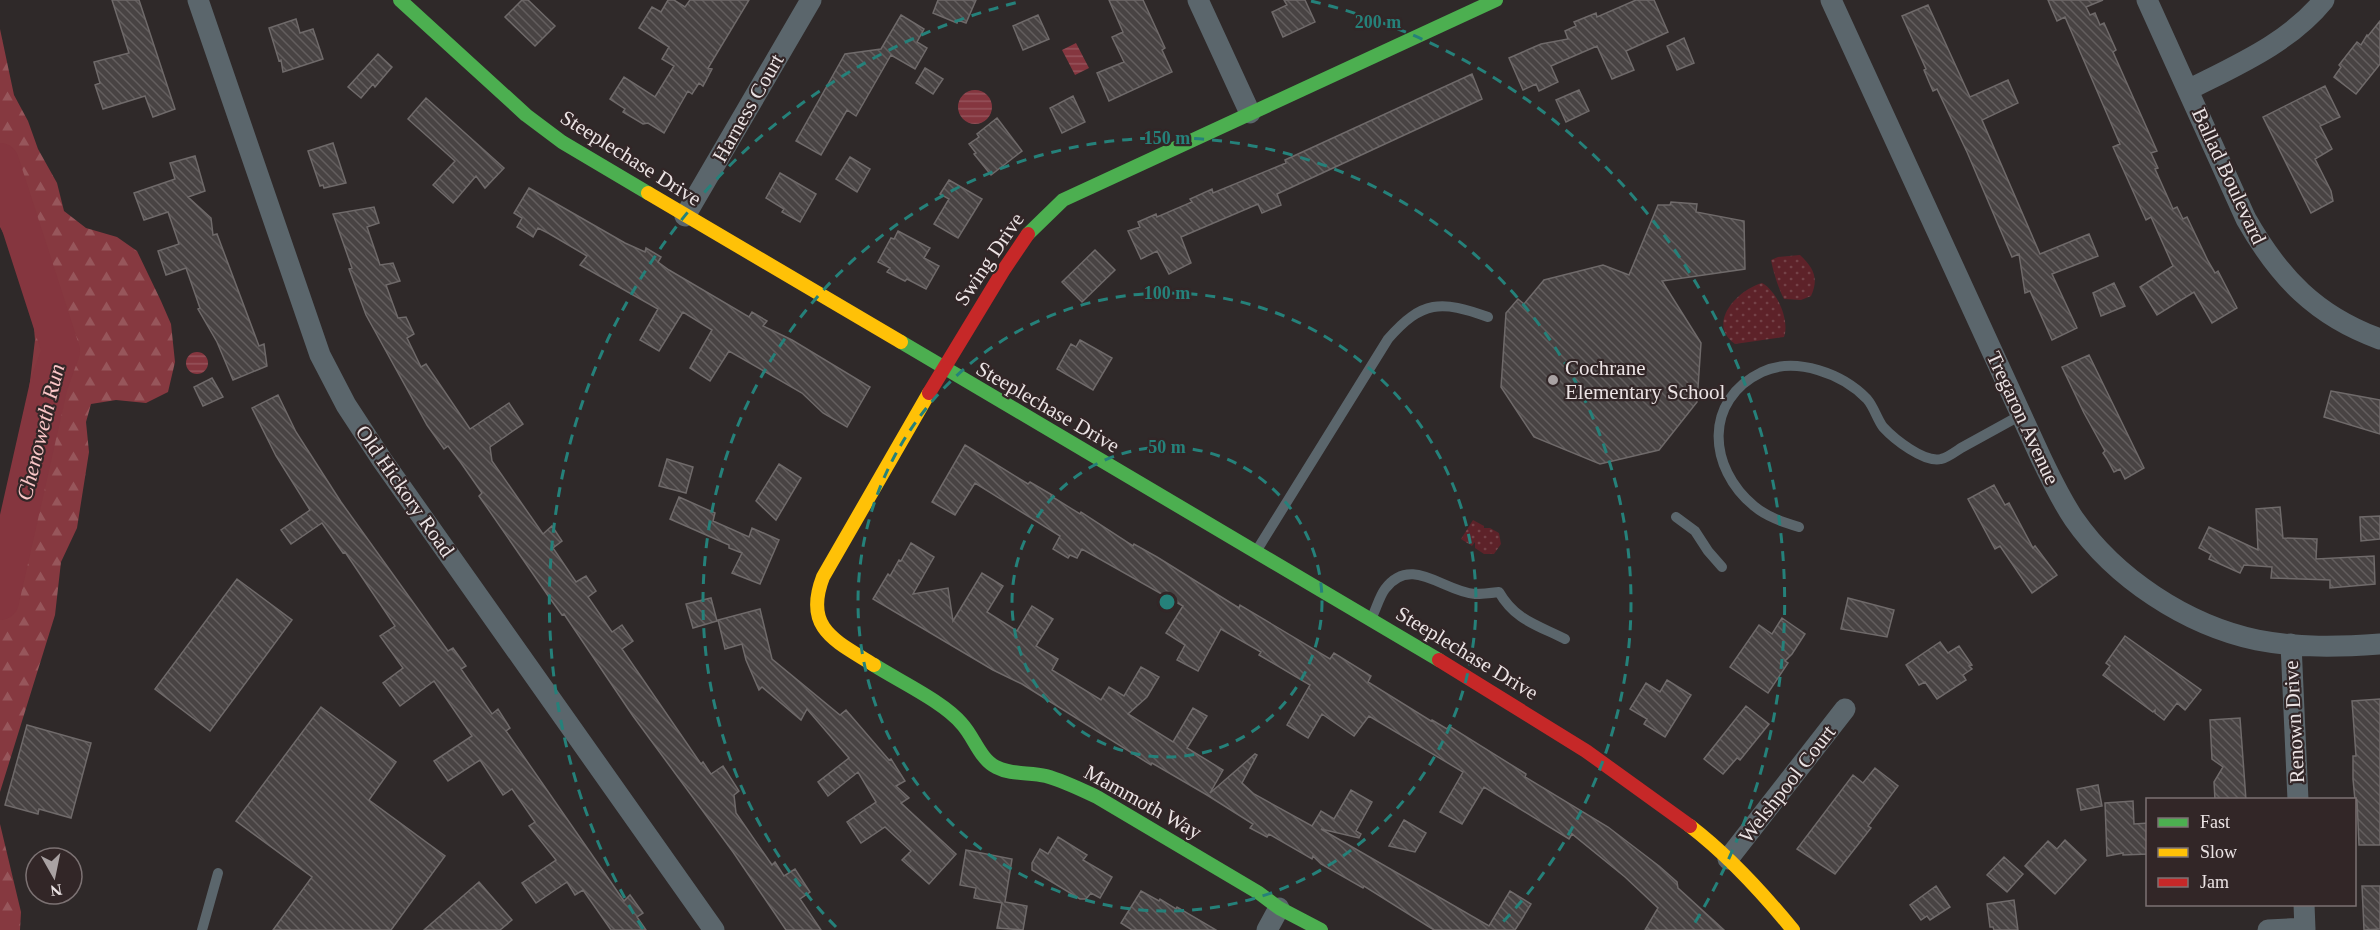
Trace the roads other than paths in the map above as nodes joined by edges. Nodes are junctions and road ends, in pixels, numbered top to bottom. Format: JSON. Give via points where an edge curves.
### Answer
{"nodes":[{"id":1,"x":198,"y":0,"type":"edge"},
{"id":2,"x":811,"y":0,"type":"edge"},
{"id":3,"x":1198,"y":0,"type":"edge"},
{"id":4,"x":1496,"y":0,"type":"edge"},
{"id":5,"x":1831,"y":0,"type":"edge"},
{"id":6,"x":2147,"y":0,"type":"edge"},
{"id":7,"x":2324,"y":0,"type":"edge"},
{"id":8,"x":414,"y":5,"type":"edge"},
{"id":9,"x":2188,"y":90,"type":"junction"},
{"id":10,"x":1250,"y":113,"type":"junction"},
{"id":11,"x":685,"y":216,"type":"junction"},
{"id":12,"x":1488,"y":317,"type":"dead end"},
{"id":13,"x":2380,"y":339,"type":"edge"},
{"id":14,"x":943,"y":369,"type":"junction"},
{"id":15,"x":2021,"y":415,"type":"junction"},
{"id":16,"x":1676,"y":517,"type":"dead end"},
{"id":17,"x":1799,"y":526,"type":"dead end"},
{"id":18,"x":1256,"y":553,"type":"junction"},
{"id":19,"x":1722,"y":567,"type":"dead end"},
{"id":20,"x":816,"y":606,"type":"joint"},
{"id":21,"x":1371,"y":620,"type":"junction"},
{"id":22,"x":1565,"y":639,"type":"dead end"},
{"id":23,"x":2290,"y":644,"type":"junction"},
{"id":24,"x":2380,"y":644,"type":"edge"},
{"id":25,"x":1845,"y":708,"type":"dead end"},
{"id":26,"x":2298,"y":798,"type":"edge"},
{"id":27,"x":1728,"y":859,"type":"junction"},
{"id":28,"x":218,"y":873,"type":"dead end"},
{"id":29,"x":2304,"y":906,"type":"edge"},
{"id":30,"x":1280,"y":908,"type":"junction"},
{"id":31,"x":2305,"y":929,"type":"edge"},
{"id":32,"x":202,"y":930,"type":"edge"},
{"id":33,"x":714,"y":930,"type":"edge"},
{"id":34,"x":1267,"y":930,"type":"edge"},
{"id":35,"x":1321,"y":930,"type":"edge"},
{"id":36,"x":1793,"y":930,"type":"edge"},
{"id":37,"x":2268,"y":930,"type":"edge"}],
"edges":[{"from":1,"to":33,"type":"street","name":"Old Hickory Road","via":[[294,282],[321,355],[346,405]]},
{"from":2,"to":11,"type":"street","name":"Harness Court"},
{"from":3,"to":10,"type":"street"},
{"from":4,"to":10,"type":"street","name":"Swing Drive"},
{"from":5,"to":15,"type":"street","name":"Tregaron Avenue"},
{"from":6,"to":9,"type":"street","name":"Ballad Boulevard"},
{"from":7,"to":9,"type":"street","via":[[2308,19],[2273,45]]},
{"from":8,"to":11,"type":"street","name":"Steeplechase Drive","via":[[526,115],[562,142]]},
{"from":9,"to":13,"type":"street","name":"Ballad Boulevard","via":[[2264,250],[2316,304]]},
{"from":10,"to":14,"type":"street","name":"Swing Drive","via":[[1064,200],[1048,212],[1023,239]]},
{"from":11,"to":14,"type":"street","name":"Steeplechase Drive"},
{"from":12,"to":18,"type":"lane","via":[[1461,307],[1439,305],[1418,311],[1400,325]]},
{"from":14,"to":18,"type":"street","name":"Steeplechase Drive"},
{"from":14,"to":20,"type":"street","name":"Swing Drive","via":[[823,577]]},
{"from":15,"to":17,"type":"lane","via":[[1941,460],[1924,457],[1901,444],[1883,426],[1867,399],[1838,378],[1788,365],[1762,372],[1739,388],[1722,412],[1718,442],[1723,467],[1736,489],[1754,507],[1774,519]]},
{"from":15,"to":23,"type":"street","name":"Tregaron Avenue","via":[[2075,520],[2123,572],[2191,617],[2257,640]]},
{"from":16,"to":19,"type":"lane","via":[[1695,531]]},
{"from":18,"to":21,"type":"street","name":"Steeplechase Drive"},
{"from":20,"to":30,"type":"street","name":"Mammoth Way","via":[[832,639],[944,708],[962,723],[995,768],[1073,785]]},
{"from":21,"to":22,"type":"lane","via":[[1385,589],[1398,578],[1417,573],[1474,594],[1498,592],[1517,616]]},
{"from":21,"to":27,"type":"street","name":"Steeplechase Drive","via":[[1621,772]]},
{"from":23,"to":24,"type":"street","name":"Tregaron Avenue"},
{"from":23,"to":26,"type":"street","name":"Renown Drive"},
{"from":25,"to":27,"type":"street","name":"Welshpool Court"},
{"from":27,"to":36,"type":"street","name":"Steeplechase Drive"},
{"from":28,"to":32,"type":"lane"},
{"from":29,"to":31,"type":"street"},
{"from":30,"to":34,"type":"street"},
{"from":30,"to":35,"type":"street","name":"Mammoth Way"},
{"from":31,"to":37,"type":"street"}]}
